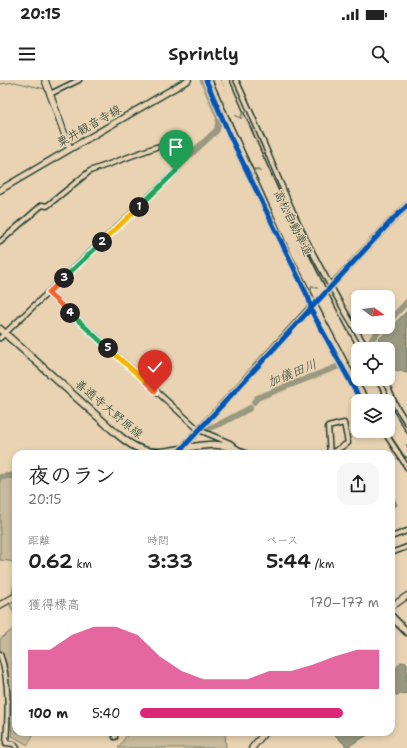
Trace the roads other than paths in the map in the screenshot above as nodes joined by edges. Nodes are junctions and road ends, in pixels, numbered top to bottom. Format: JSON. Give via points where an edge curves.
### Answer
{"nodes":[{"id":1,"x":45,"y":80,"type":"edge"},
{"id":2,"x":79,"y":80,"type":"edge"},
{"id":3,"x":188,"y":80,"type":"edge"},
{"id":4,"x":206,"y":80,"type":"edge"},
{"id":5,"x":217,"y":80,"type":"edge"},
{"id":6,"x":225,"y":80,"type":"edge"},
{"id":7,"x":236,"y":80,"type":"edge"},
{"id":8,"x":50,"y":94,"type":"junction"},
{"id":9,"x":156,"y":146,"type":"dead end"},
{"id":10,"x":70,"y":149,"type":"junction"},
{"id":11,"x":176,"y":171,"type":"dead end"},
{"id":12,"x":0,"y":190,"type":"edge"},
{"id":13,"x":407,"y":206,"type":"edge"},
{"id":14,"x":0,"y":242,"type":"edge"},
{"id":15,"x":330,"y":287,"type":"junction"},
{"id":16,"x":48,"y":293,"type":"junction"},
{"id":17,"x":311,"y":307,"type":"junction"},
{"id":18,"x":2,"y":334,"type":"edge"},
{"id":19,"x":363,"y":342,"type":"edge"},
{"id":20,"x":351,"y":346,"type":"edge"},
{"id":21,"x":351,"y":359,"type":"edge"},
{"id":22,"x":387,"y":386,"type":"edge"},
{"id":23,"x":357,"y":394,"type":"edge"},
{"id":24,"x":395,"y":421,"type":"edge"},
{"id":25,"x":407,"y":422,"type":"edge"},
{"id":26,"x":199,"y":430,"type":"junction"},
{"id":27,"x":389,"y":438,"type":"edge"},
{"id":28,"x":395,"y":438,"type":"edge"},
{"id":29,"x":407,"y":441,"type":"edge"},
{"id":30,"x":236,"y":448,"type":"junction"},
{"id":31,"x":144,"y":450,"type":"edge"},
{"id":32,"x":181,"y":450,"type":"edge"},
{"id":33,"x":188,"y":450,"type":"edge"},
{"id":34,"x":239,"y":450,"type":"edge"},
{"id":35,"x":330,"y":450,"type":"edge"},
{"id":36,"x":337,"y":450,"type":"edge"},
{"id":37,"x":405,"y":458,"type":"edge"},
{"id":38,"x":407,"y":468,"type":"edge"},
{"id":39,"x":407,"y":530,"type":"edge"},
{"id":40,"x":395,"y":535,"type":"edge"},
{"id":41,"x":407,"y":547,"type":"edge"},
{"id":42,"x":395,"y":552,"type":"edge"},
{"id":43,"x":407,"y":596,"type":"edge"},
{"id":44,"x":12,"y":598,"type":"edge"},
{"id":45,"x":0,"y":605,"type":"edge"},
{"id":46,"x":395,"y":605,"type":"edge"},
{"id":47,"x":395,"y":620,"type":"edge"},
{"id":48,"x":407,"y":632,"type":"edge"},
{"id":49,"x":0,"y":654,"type":"edge"},
{"id":50,"x":262,"y":736,"type":"edge"},
{"id":51,"x":17,"y":748,"type":"edge"},
{"id":52,"x":252,"y":748,"type":"edge"}],
"edges":[{"from":1,"to":8,"type":"street"},
{"from":2,"to":8,"type":"street"},
{"from":3,"to":10,"type":"street","name":"粟井観音寺線"},
{"from":4,"to":17,"type":"street"},
{"from":21,"to":5,"type":"highway","name":"高松自動車道","one_way":true,"via":[[295,252]]},
{"from":6,"to":20,"type":"highway","name":"高松自動車道","one_way":true,"via":[[302,249]]},
{"from":7,"to":15,"type":"street","via":[[301,231]]},
{"from":8,"to":10,"type":"street"},
{"from":9,"to":14,"type":"street","via":[[90,172],[47,206],[42,205]]},
{"from":10,"to":12,"type":"street","name":"粟井観音寺線"},
{"from":11,"to":16,"type":"street"},
{"from":13,"to":15,"type":"street"},
{"from":15,"to":19,"type":"street"},
{"from":16,"to":18,"type":"street"},
{"from":16,"to":26,"type":"street"},
{"from":17,"to":23,"type":"street"},
{"from":17,"to":26,"type":"street"},
{"from":18,"to":31,"type":"main road","name":"善通寺大野原線","via":[[128,442]]},
{"from":22,"to":25,"type":"street"},
{"from":24,"to":29,"type":"highway"},
{"from":26,"to":30,"type":"street"},
{"from":26,"to":32,"type":"street"},
{"from":27,"to":37,"type":"street"},
{"from":28,"to":37,"type":"highway"},
{"from":30,"to":33,"type":"main road","name":"善通寺大野原線","via":[[217,444]]},
{"from":30,"to":34,"type":"main road","name":"善通寺大野原線"},
{"from":35,"to":36,"type":"street","via":[[328,427],[344,423],[348,443]]},
{"from":37,"to":38,"type":"street"},
{"from":39,"to":40,"type":"street"},
{"from":41,"to":42,"type":"street"},
{"from":43,"to":46,"type":"street"},
{"from":44,"to":45,"type":"street"},
{"from":47,"to":48,"type":"main road"},
{"from":49,"to":51,"type":"street","via":[[8,709],[6,743],[14,744]]},
{"from":50,"to":52,"type":"street"}]}
